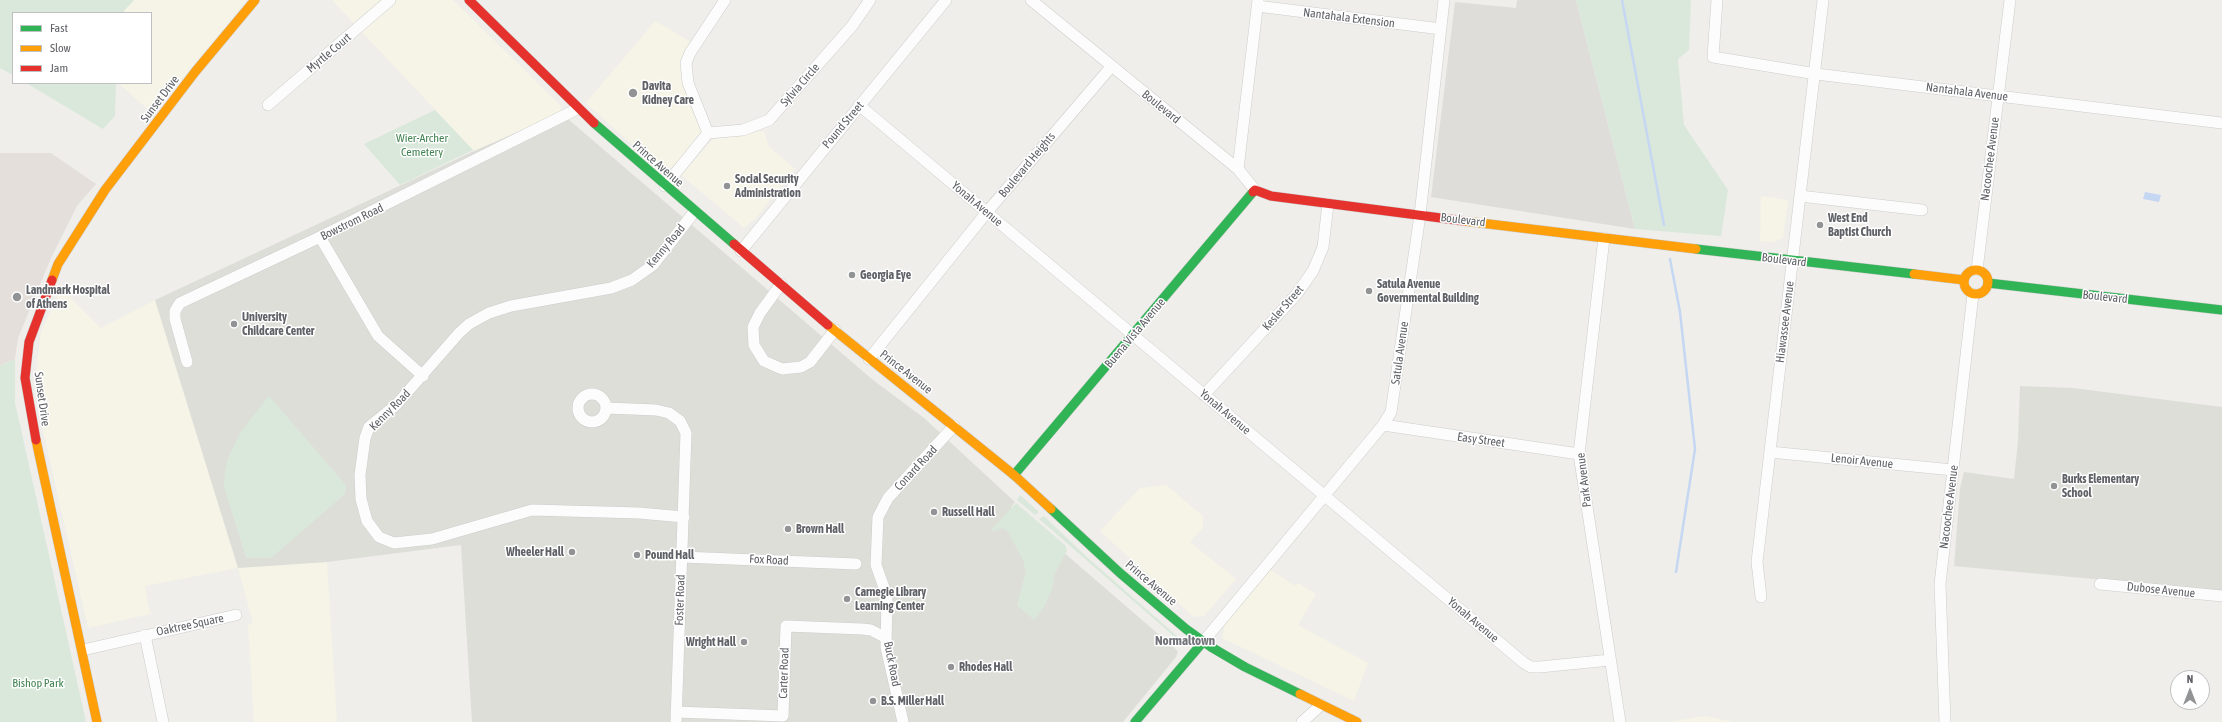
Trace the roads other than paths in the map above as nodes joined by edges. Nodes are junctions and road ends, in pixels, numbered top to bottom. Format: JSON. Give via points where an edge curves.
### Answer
{"nodes":[{"id":1,"x":255,"y":0,"type":"edge"},
{"id":2,"x":390,"y":0,"type":"edge"},
{"id":3,"x":469,"y":0,"type":"edge"},
{"id":4,"x":725,"y":0,"type":"edge"},
{"id":5,"x":870,"y":0,"type":"edge"},
{"id":6,"x":946,"y":0,"type":"edge"},
{"id":7,"x":1031,"y":0,"type":"edge"},
{"id":8,"x":1444,"y":0,"type":"edge"},
{"id":9,"x":1717,"y":0,"type":"edge"},
{"id":10,"x":1824,"y":0,"type":"edge"},
{"id":11,"x":2010,"y":0,"type":"edge"},
{"id":12,"x":1257,"y":3,"type":"edge"},
{"id":13,"x":1441,"y":29,"type":"junction"},
{"id":14,"x":1110,"y":67,"type":"junction"},
{"id":15,"x":1816,"y":74,"type":"junction"},
{"id":16,"x":1998,"y":96,"type":"junction"},
{"id":17,"x":268,"y":105,"type":"dead end"},
{"id":18,"x":860,"y":105,"type":"junction"},
{"id":19,"x":578,"y":108,"type":"junction"},
{"id":20,"x":2222,"y":123,"type":"edge"},
{"id":21,"x":708,"y":132,"type":"junction"},
{"id":22,"x":1238,"y":169,"type":"junction"},
{"id":23,"x":665,"y":186,"type":"junction"},
{"id":24,"x":1255,"y":190,"type":"junction"},
{"id":25,"x":1800,"y":196,"type":"junction"},
{"id":26,"x":1328,"y":204,"type":"junction"},
{"id":27,"x":1922,"y":210,"type":"dead end"},
{"id":28,"x":695,"y":211,"type":"junction"},
{"id":29,"x":987,"y":212,"type":"junction"},
{"id":30,"x":1420,"y":215,"type":"junction"},
{"id":31,"x":320,"y":237,"type":"junction"},
{"id":32,"x":1604,"y":238,"type":"junction"},
{"id":33,"x":741,"y":251,"type":"junction"},
{"id":34,"x":1792,"y":261,"type":"junction"},
{"id":35,"x":1977,"y":270,"type":"junction"},
{"id":36,"x":1964,"y":280,"type":"junction"},
{"id":37,"x":781,"y":284,"type":"junction"},
{"id":38,"x":1988,"y":284,"type":"junction"},
{"id":39,"x":1973,"y":294,"type":"junction"},
{"id":40,"x":2222,"y":310,"type":"edge"},
{"id":41,"x":835,"y":330,"type":"junction"},
{"id":42,"x":1133,"y":335,"type":"junction"},
{"id":43,"x":869,"y":359,"type":"junction"},
{"id":44,"x":187,"y":362,"type":"dead end"},
{"id":45,"x":423,"y":376,"type":"junction"},
{"id":46,"x":1204,"y":395,"type":"junction"},
{"id":47,"x":606,"y":408,"type":"dead end"},
{"id":48,"x":1383,"y":425,"type":"junction"},
{"id":49,"x":954,"y":426,"type":"junction"},
{"id":50,"x":1770,"y":452,"type":"junction"},
{"id":51,"x":1579,"y":454,"type":"junction"},
{"id":52,"x":1953,"y":470,"type":"junction"},
{"id":53,"x":1014,"y":475,"type":"junction"},
{"id":54,"x":1323,"y":494,"type":"junction"},
{"id":55,"x":880,"y":511,"type":"joint"},
{"id":56,"x":684,"y":517,"type":"junction"},
{"id":57,"x":682,"y":556,"type":"junction"},
{"id":58,"x":856,"y":564,"type":"dead end"},
{"id":59,"x":2100,"y":584,"type":"dead end"},
{"id":60,"x":2222,"y":596,"type":"edge"},
{"id":61,"x":1761,"y":597,"type":"dead end"},
{"id":62,"x":236,"y":615,"type":"dead end"},
{"id":63,"x":145,"y":635,"type":"junction"},
{"id":64,"x":886,"y":638,"type":"junction"},
{"id":65,"x":1203,"y":642,"type":"junction"},
{"id":66,"x":83,"y":650,"type":"junction"},
{"id":67,"x":1610,"y":660,"type":"junction"},
{"id":68,"x":1322,"y":705,"type":"junction"},
{"id":69,"x":676,"y":717,"type":"edge"},
{"id":70,"x":97,"y":722,"type":"edge"},
{"id":71,"x":163,"y":722,"type":"edge"},
{"id":72,"x":903,"y":722,"type":"edge"},
{"id":73,"x":1135,"y":722,"type":"edge"},
{"id":74,"x":1302,"y":722,"type":"edge"},
{"id":75,"x":1357,"y":722,"type":"edge"},
{"id":76,"x":1620,"y":722,"type":"edge"},
{"id":77,"x":1946,"y":722,"type":"edge"}],
"edges":[{"from":1,"to":66,"type":"street","name":"Sunset Drive","via":[[195,72],[105,190],[58,264],[29,342],[24,378]]},
{"from":2,"to":17,"type":"street","name":"Myrtle Court"},
{"from":3,"to":19,"type":"street","name":"Prince Avenue"},
{"from":4,"to":21,"type":"street","via":[[686,63],[688,83]]},
{"from":5,"to":21,"type":"street","name":"Sylvia Circle","via":[[852,26],[769,120],[743,130]]},
{"from":6,"to":18,"type":"street","name":"Pound Street"},
{"from":7,"to":14,"type":"street","name":"Boulevard"},
{"from":8,"to":13,"type":"street","name":"Satula Avenue"},
{"from":9,"to":15,"type":"street","name":"Nantahala Avenue","via":[[1713,56]]},
{"from":10,"to":15,"type":"street","name":"Hiawassee Avenue"},
{"from":11,"to":16,"type":"street","name":"Nacoochee Avenue"},
{"from":12,"to":13,"type":"street","name":"Nantahala Extension"},
{"from":12,"to":22,"type":"street"},
{"from":13,"to":30,"type":"street","name":"Satula Avenue"},
{"from":14,"to":22,"type":"street","name":"Boulevard"},
{"from":14,"to":29,"type":"street","name":"Boulevard Heights"},
{"from":15,"to":16,"type":"street","name":"Nantahala Avenue"},
{"from":15,"to":25,"type":"street","name":"Hiawassee Avenue"},
{"from":16,"to":20,"type":"street","name":"Nantahala Avenue"},
{"from":16,"to":35,"type":"street","name":"Nacoochee Avenue"},
{"from":18,"to":29,"type":"street","name":"Yonah Avenue"},
{"from":18,"to":33,"type":"street","name":"Pound Street"},
{"from":19,"to":23,"type":"street","name":"Prince Avenue"},
{"from":19,"to":31,"type":"street","name":"Bowstrom Road"},
{"from":21,"to":23,"type":"street"},
{"from":22,"to":24,"type":"street","name":"Boulevard"},
{"from":23,"to":28,"type":"street","name":"Prince Avenue"},
{"from":24,"to":26,"type":"street","name":"Boulevard","via":[[1270,196]]},
{"from":24,"to":42,"type":"street","name":"Buena Vista Avenue"},
{"from":25,"to":27,"type":"street"},
{"from":25,"to":34,"type":"street","name":"Hiawassee Avenue"},
{"from":26,"to":30,"type":"street","name":"Boulevard"},
{"from":26,"to":46,"type":"street","name":"Kesler Street","via":[[1323,247],[1313,271],[1296,295]]},
{"from":28,"to":33,"type":"street","name":"Prince Avenue"},
{"from":28,"to":45,"type":"street","name":"Kenny Road","via":[[643,274],[611,288],[511,306],[478,318],[459,333]]},
{"from":29,"to":42,"type":"street","name":"Yonah Avenue"},
{"from":29,"to":43,"type":"street","name":"Boulevard Heights"},
{"from":30,"to":32,"type":"street","name":"Boulevard"},
{"from":30,"to":48,"type":"street","name":"Satula Avenue","via":[[1394,400],[1391,412]]},
{"from":31,"to":44,"type":"street","name":"Bowstrom Road","via":[[180,303],[175,311],[175,319]]},
{"from":31,"to":45,"type":"street","via":[[378,336]]},
{"from":32,"to":34,"type":"street","name":"Boulevard"},
{"from":32,"to":51,"type":"street","name":"Park Avenue"},
{"from":33,"to":37,"type":"street","name":"Prince Avenue"},
{"from":34,"to":36,"type":"street","name":"Boulevard"},
{"from":34,"to":50,"type":"street","name":"Hiawassee Avenue"},
{"from":35,"to":36,"type":"street","via":[[1968,272]]},
{"from":35,"to":38,"type":"street","via":[[1985,274]]},
{"from":36,"to":39,"type":"street","via":[[1966,289]]},
{"from":37,"to":41,"type":"street","name":"Prince Avenue"},
{"from":37,"to":41,"type":"street","via":[[753,327],[754,345],[764,361],[782,369],[801,367],[810,362]]},
{"from":38,"to":39,"type":"street","via":[[1983,292]]},
{"from":38,"to":40,"type":"street","name":"Boulevard"},
{"from":39,"to":52,"type":"street","name":"Nacoochee Avenue"},
{"from":41,"to":43,"type":"street","name":"Prince Avenue"},
{"from":42,"to":46,"type":"street","name":"Yonah Avenue"},
{"from":42,"to":53,"type":"street","name":"Buena Vista Avenue"},
{"from":43,"to":49,"type":"street","name":"Prince Avenue"},
{"from":45,"to":56,"type":"street","name":"Kenny Road","via":[[396,405],[372,424],[365,438],[360,475],[361,499],[367,521],[375,534],[384,540],[402,543],[432,539],[532,510]]},
{"from":46,"to":54,"type":"street","name":"Yonah Avenue"},
{"from":47,"to":56,"type":"street","name":"Foster Road","via":[[662,411],[680,421],[688,441]]},
{"from":48,"to":51,"type":"street","name":"Easy Street"},
{"from":48,"to":54,"type":"street","name":"Satula Avenue"},
{"from":49,"to":53,"type":"street","name":"Prince Avenue"},
{"from":49,"to":55,"type":"street","name":"Conard Road","via":[[888,498]]},
{"from":50,"to":52,"type":"street","name":"Lenoir Avenue"},
{"from":50,"to":61,"type":"street","name":"Hiawassee Avenue","via":[[1757,562]]},
{"from":51,"to":67,"type":"street","name":"Park Avenue"},
{"from":52,"to":77,"type":"street","name":"Nacoochee Avenue","via":[[1940,584]]},
{"from":53,"to":65,"type":"street","name":"Prince Avenue","via":[[1120,573]]},
{"from":54,"to":65,"type":"street","name":"Satula Avenue"},
{"from":54,"to":67,"type":"street","name":"Yonah Avenue","via":[[1524,663],[1536,667]]},
{"from":55,"to":64,"type":"street","name":"Buck Road","via":[[876,559],[877,570],[887,596]]},
{"from":56,"to":57,"type":"street","name":"Foster Road"},
{"from":57,"to":58,"type":"street","name":"Fox Road"},
{"from":57,"to":69,"type":"street","name":"Foster Road"},
{"from":59,"to":60,"type":"street","name":"Dubose Avenue"},
{"from":62,"to":63,"type":"street","name":"Oaktree Square"},
{"from":63,"to":66,"type":"street","name":"Oaktree Square"},
{"from":63,"to":71,"type":"street","name":"Oaktree Square"},
{"from":64,"to":69,"type":"street","name":"Carter Road","via":[[862,628],[786,626],[782,716]]},
{"from":64,"to":72,"type":"street","name":"Buck Road"},
{"from":65,"to":68,"type":"street","name":"Prince Avenue","via":[[1245,667]]},
{"from":65,"to":73,"type":"street"},
{"from":66,"to":70,"type":"street","name":"Sunset Drive"},
{"from":67,"to":76,"type":"street","name":"Park Avenue"},
{"from":68,"to":74,"type":"street"},
{"from":68,"to":75,"type":"street","name":"Prince Avenue"}]}
